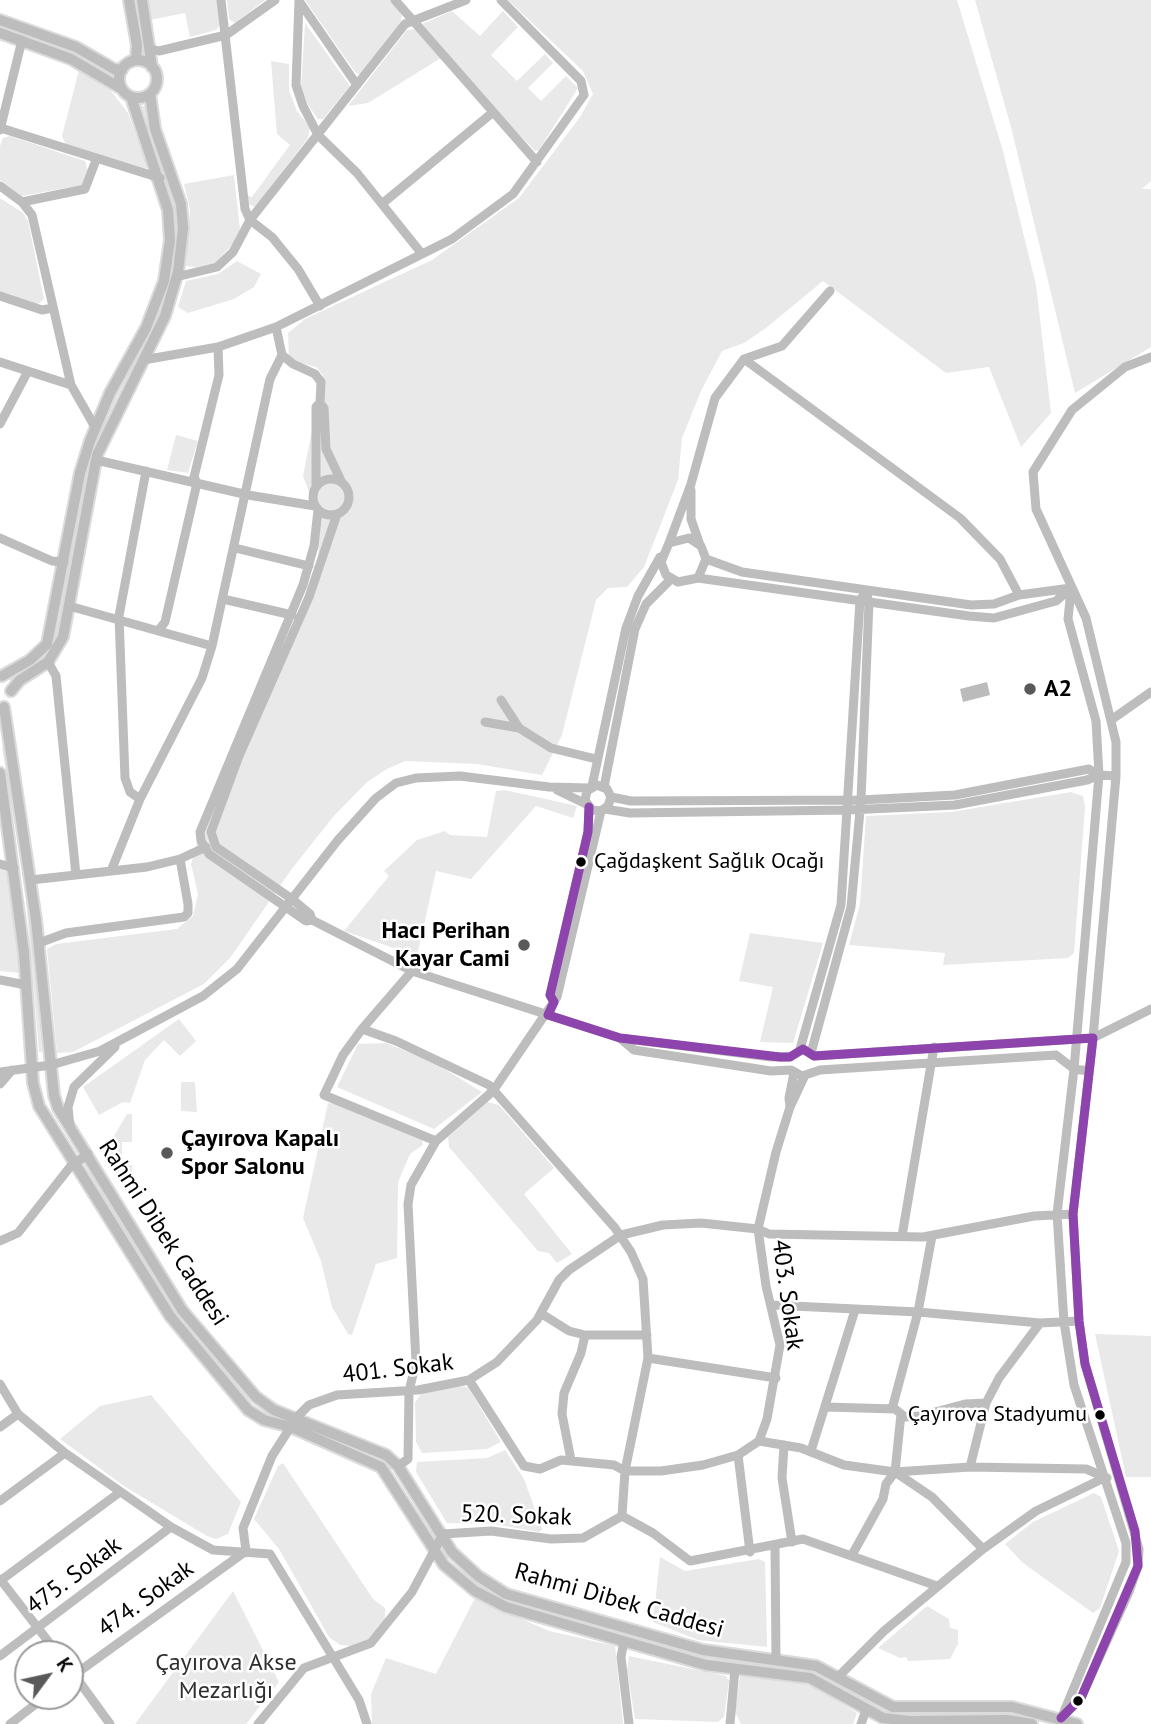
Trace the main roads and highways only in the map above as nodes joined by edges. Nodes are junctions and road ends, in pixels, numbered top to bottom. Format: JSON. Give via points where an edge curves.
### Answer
{"nodes":[{"id":1,"x":129,"y":0,"type":"edge"},
{"id":2,"x":142,"y":0,"type":"edge"},
{"id":3,"x":0,"y":20,"type":"edge"},
{"id":4,"x":0,"y":33,"type":"edge"},
{"id":5,"x":126,"y":66,"type":"junction"},
{"id":6,"x":152,"y":67,"type":"junction"},
{"id":7,"x":122,"y":89,"type":"junction"},
{"id":8,"x":150,"y":94,"type":"junction"},
{"id":9,"x":131,"y":97,"type":"junction"},
{"id":10,"x":1,"y":675,"type":"edge"},
{"id":11,"x":11,"y":691,"type":"junction"},
{"id":12,"x":2,"y":708,"type":"edge"},
{"id":13,"x":3,"y":734,"type":"edge"},
{"id":14,"x":0,"y":773,"type":"edge"},
{"id":15,"x":294,"y":1423,"type":"junction"},
{"id":16,"x":1060,"y":1721,"type":"edge"},
{"id":17,"x":1032,"y":1724,"type":"edge"},
{"id":18,"x":1077,"y":1724,"type":"edge"}],
"edges":[{"from":1,"to":5,"type":"main road","via":[[137,45],[136,59]]},
{"from":2,"to":6,"type":"main road"},
{"from":3,"to":5,"type":"main road"},
{"from":4,"to":7,"type":"main road","via":[[71,59]]},
{"from":5,"to":6,"type":"main road","via":[[142,61]]},
{"from":5,"to":7,"type":"main road","via":[[119,79]]},
{"from":6,"to":8,"type":"main road","via":[[156,84]]},
{"from":7,"to":9,"type":"main road"},
{"from":8,"to":9,"type":"main road"},
{"from":8,"to":11,"type":"main road","via":[[155,129],[181,204],[176,277],[165,316],[96,460],[63,637],[48,662]]},
{"from":9,"to":10,"type":"main road","via":[[160,178],[169,225],[164,281],[146,328],[95,427],[80,473],[47,644],[30,660]]},
{"from":10,"to":11,"type":"main road"},
{"from":11,"to":12,"type":"main road","name":"Rahmi Dibek Caddesi"},
{"from":12,"to":13,"type":"main road","name":"Rahmi Dibek Caddesi"},
{"from":13,"to":15,"type":"main road","name":"Rahmi Dibek Caddesi","via":[[31,880],[54,1096],[188,1317],[256,1397]]},
{"from":14,"to":15,"type":"main road","name":"Rahmi Dibek Caddesi","via":[[40,1106],[190,1343],[248,1410],[264,1420]]},
{"from":15,"to":16,"type":"main road","name":"Rahmi Dibek Caddesi","via":[[370,1446],[398,1466],[453,1552],[478,1576],[516,1597],[703,1650],[816,1665],[893,1707],[1012,1707]]},
{"from":15,"to":17,"type":"main road","name":"Rahmi Dibek Caddesi","via":[[380,1467],[435,1553],[464,1582],[497,1604],[706,1665],[810,1678],[893,1720]]},
{"from":16,"to":18,"type":"main road","name":"Rahmi Dibek Caddesi"}]}
